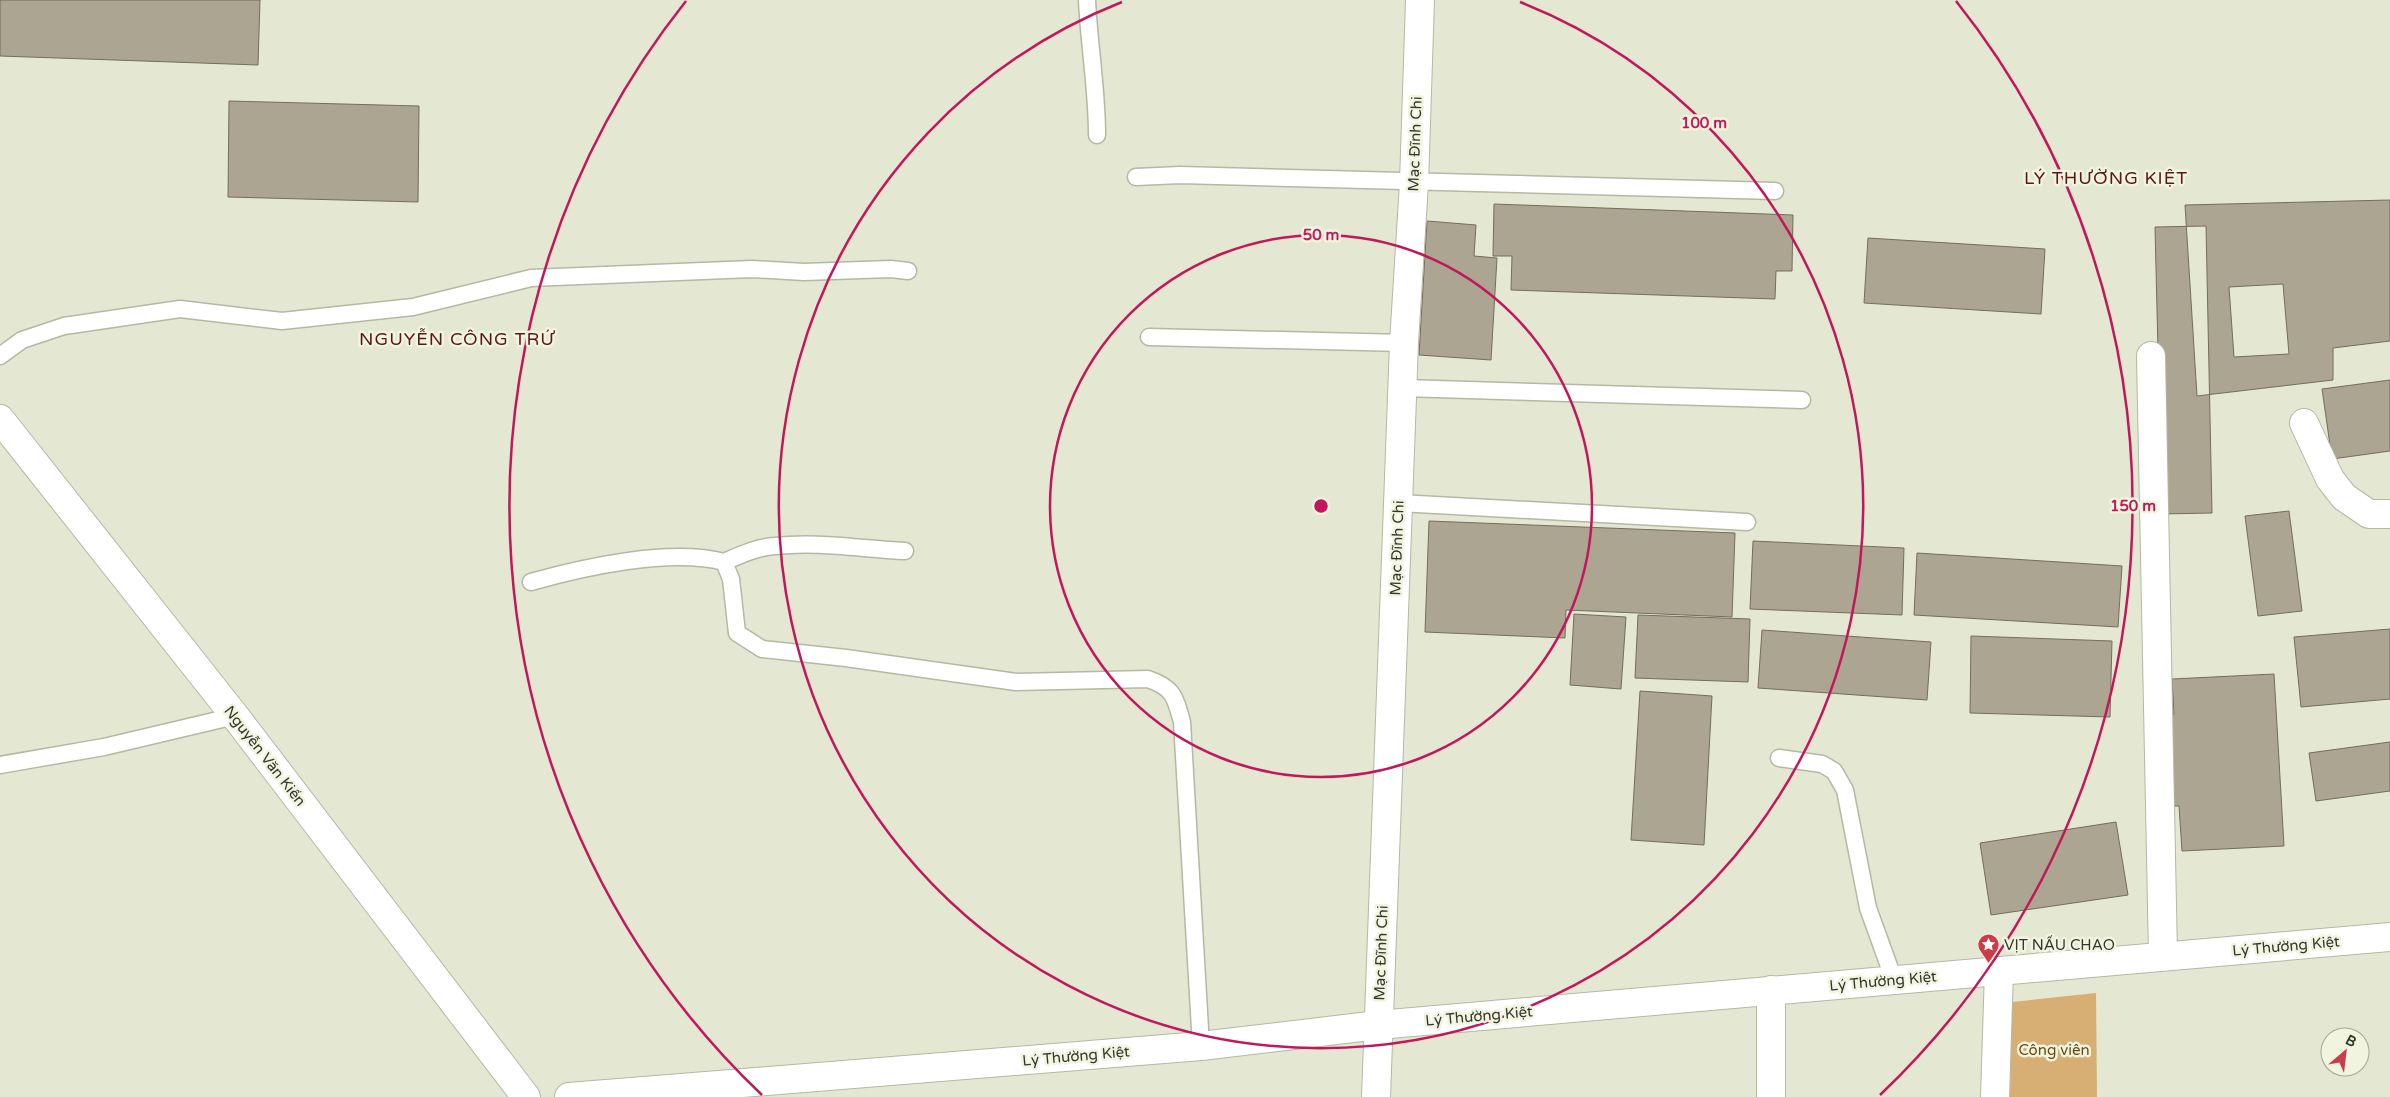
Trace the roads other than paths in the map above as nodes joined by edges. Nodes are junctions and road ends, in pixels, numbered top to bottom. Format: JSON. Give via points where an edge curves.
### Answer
{"nodes":[{"id":1,"x":1087,"y":0,"type":"edge"},
{"id":2,"x":1420,"y":0,"type":"edge"},
{"id":3,"x":1097,"y":134,"type":"dead end"},
{"id":4,"x":1136,"y":177,"type":"dead end"},
{"id":5,"x":1414,"y":182,"type":"junction"},
{"id":6,"x":1775,"y":191,"type":"dead end"},
{"id":7,"x":908,"y":271,"type":"dead end"},
{"id":8,"x":1149,"y":337,"type":"dead end"},
{"id":9,"x":1404,"y":343,"type":"junction"},
{"id":10,"x":0,"y":356,"type":"edge"},
{"id":11,"x":2151,"y":356,"type":"dead end"},
{"id":12,"x":1403,"y":388,"type":"junction"},
{"id":13,"x":1802,"y":400,"type":"dead end"},
{"id":14,"x":0,"y":419,"type":"edge"},
{"id":15,"x":2304,"y":423,"type":"dead end"},
{"id":16,"x":1398,"y":503,"type":"junction"},
{"id":17,"x":2390,"y":514,"type":"edge"},
{"id":18,"x":1747,"y":522,"type":"dead end"},
{"id":19,"x":905,"y":552,"type":"dead end"},
{"id":20,"x":724,"y":562,"type":"junction"},
{"id":21,"x":530,"y":582,"type":"dead end"},
{"id":22,"x":235,"y":716,"type":"junction"},
{"id":23,"x":1779,"y":758,"type":"dead end"},
{"id":24,"x":0,"y":766,"type":"edge"},
{"id":25,"x":2390,"y":936,"type":"edge"},
{"id":26,"x":2163,"y":956,"type":"junction"},
{"id":27,"x":1999,"y":971,"type":"junction"},
{"id":28,"x":1894,"y":980,"type":"junction"},
{"id":29,"x":1771,"y":990,"type":"junction"},
{"id":30,"x":1378,"y":1025,"type":"junction"},
{"id":31,"x":1201,"y":1046,"type":"junction"},
{"id":32,"x":526,"y":1097,"type":"edge"},
{"id":33,"x":569,"y":1097,"type":"edge"},
{"id":34,"x":1376,"y":1097,"type":"edge"},
{"id":35,"x":1771,"y":1097,"type":"edge"},
{"id":36,"x":1995,"y":1097,"type":"edge"}],
"edges":[{"from":1,"to":3,"type":"lane"},
{"from":2,"to":5,"type":"street","name":"Mạc Đĩnh Chi"},
{"from":4,"to":5,"type":"lane","via":[[1180,175]]},
{"from":5,"to":6,"type":"lane"},
{"from":5,"to":9,"type":"street","name":"Mạc Đĩnh Chi"},
{"from":7,"to":10,"type":"lane","via":[[752,269],[531,278],[413,307],[282,321],[180,309],[64,326],[22,340]]},
{"from":8,"to":9,"type":"lane"},
{"from":9,"to":12,"type":"street","name":"Mạc Đĩnh Chi"},
{"from":11,"to":26,"type":"street"},
{"from":12,"to":13,"type":"lane"},
{"from":12,"to":16,"type":"street","name":"Mạc Đĩnh Chi"},
{"from":14,"to":22,"type":"street","name":"Nguyễn Văn Kiến"},
{"from":15,"to":17,"type":"street","via":[[2330,479],[2344,497],[2369,514]]},
{"from":16,"to":18,"type":"lane"},
{"from":16,"to":30,"type":"street","name":"Mạc Đĩnh Chi"},
{"from":19,"to":20,"type":"lane","via":[[774,546]]},
{"from":20,"to":21,"type":"lane","via":[[707,558],[650,559]]},
{"from":20,"to":31,"type":"lane","via":[[731,579],[738,634],[762,649],[1016,682],[1148,680],[1166,686],[1176,698],[1182,722]]},
{"from":22,"to":24,"type":"lane","via":[[104,747]]},
{"from":22,"to":32,"type":"street","name":"Nguyễn Văn Kiến"},
{"from":23,"to":28,"type":"lane","via":[[1822,764],[1834,771],[1846,790],[1868,908]]},
{"from":25,"to":26,"type":"street","name":"Lý Thường Kiệt"},
{"from":26,"to":27,"type":"street","name":"Lý Thường Kiệt"},
{"from":27,"to":28,"type":"street","name":"Lý Thường Kiệt"},
{"from":27,"to":36,"type":"street"},
{"from":28,"to":29,"type":"street","name":"Lý Thường Kiệt"},
{"from":29,"to":30,"type":"street","name":"Lý Thường Kiệt"},
{"from":29,"to":35,"type":"street"},
{"from":30,"to":31,"type":"street","name":"Lý Thường Kiệt"},
{"from":30,"to":34,"type":"street","name":"Mạc Đĩnh Chi"},
{"from":31,"to":33,"type":"street","name":"Lý Thường Kiệt"}]}
